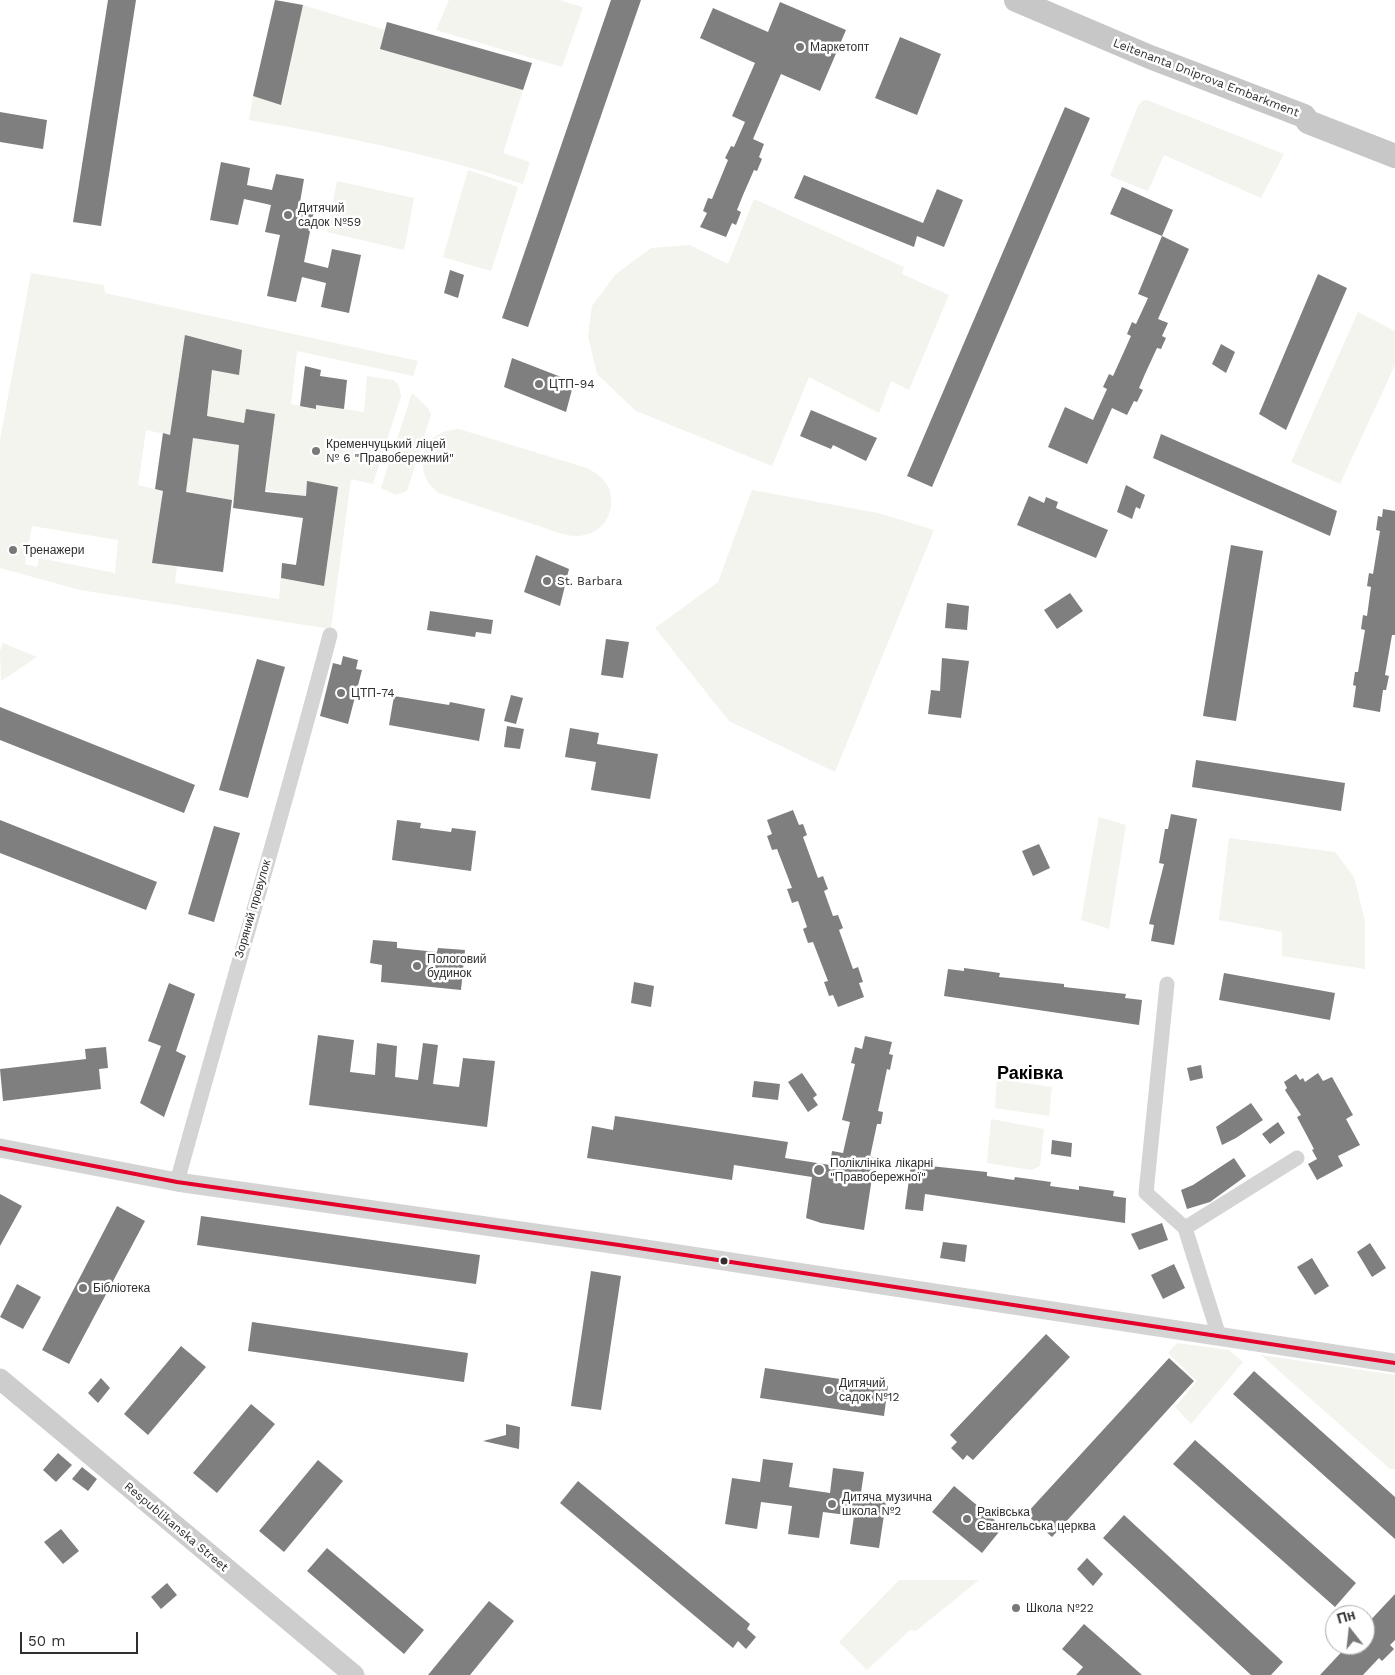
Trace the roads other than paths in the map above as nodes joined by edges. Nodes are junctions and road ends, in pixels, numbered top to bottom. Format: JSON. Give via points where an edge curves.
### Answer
{"nodes":[{"id":1,"x":1016,"y":0,"type":"edge"},
{"id":2,"x":1395,"y":156,"type":"edge"},
{"id":3,"x":330,"y":636,"type":"dead end"},
{"id":4,"x":1167,"y":984,"type":"dead end"},
{"id":5,"x":0,"y":1148,"type":"edge"},
{"id":6,"x":1297,"y":1158,"type":"dead end"},
{"id":7,"x":177,"y":1182,"type":"junction"},
{"id":8,"x":1185,"y":1228,"type":"junction"},
{"id":9,"x":1219,"y":1336,"type":"junction"},
{"id":10,"x":1395,"y":1363,"type":"edge"},
{"id":11,"x":0,"y":1379,"type":"edge"},
{"id":12,"x":354,"y":1675,"type":"edge"}],
"edges":[{"from":1,"to":2,"type":"main road","name":"Leitenanta Dniprova Embarkment"},
{"from":3,"to":7,"type":"street","name":"Зоряний провулок"},
{"from":4,"to":8,"type":"street","via":[[1146,1193]]},
{"from":5,"to":7,"type":"street"},
{"from":6,"to":8,"type":"street"},
{"from":7,"to":9,"type":"street"},
{"from":8,"to":9,"type":"street"},
{"from":9,"to":10,"type":"street"},
{"from":11,"to":12,"type":"main road","name":"Respublikanska Street"}]}
